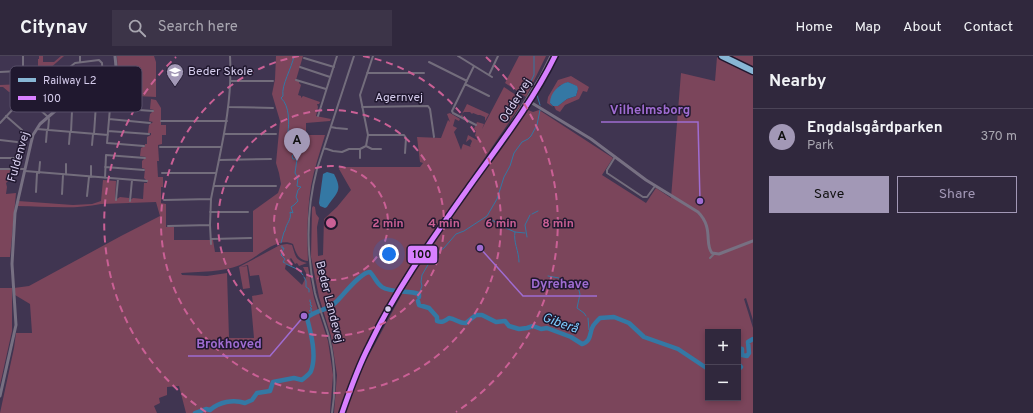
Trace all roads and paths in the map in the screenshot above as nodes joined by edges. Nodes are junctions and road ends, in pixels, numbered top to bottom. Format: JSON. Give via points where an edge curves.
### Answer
{"nodes":[{"id":1,"x":80,"y":56,"type":"edge"},
{"id":2,"x":115,"y":56,"type":"edge"},
{"id":3,"x":230,"y":56,"type":"edge"},
{"id":4,"x":333,"y":56,"type":"edge"},
{"id":5,"x":354,"y":56,"type":"edge"},
{"id":6,"x":373,"y":56,"type":"edge"},
{"id":7,"x":458,"y":56,"type":"edge"},
{"id":8,"x":498,"y":56,"type":"edge"},
{"id":9,"x":551,"y":56,"type":"edge"},
{"id":10,"x":555,"y":56,"type":"edge"},
{"id":11,"x":337,"y":57,"type":"edge"},
{"id":12,"x":462,"y":57,"type":"edge"},
{"id":13,"x":304,"y":58,"type":"dead end"},
{"id":14,"x":80,"y":62,"type":"junction"},
{"id":15,"x":429,"y":62,"type":"dead end"},
{"id":16,"x":71,"y":66,"type":"edge"},
{"id":17,"x":102,"y":66,"type":"edge"},
{"id":18,"x":116,"y":66,"type":"edge"},
{"id":19,"x":474,"y":66,"type":"junction"},
{"id":20,"x":334,"y":67,"type":"junction"},
{"id":21,"x":300,"y":68,"type":"dead end"},
{"id":22,"x":367,"y":73,"type":"junction"},
{"id":23,"x":424,"y":73,"type":"dead end"},
{"id":24,"x":489,"y":75,"type":"junction"},
{"id":25,"x":330,"y":77,"type":"junction"},
{"id":26,"x":492,"y":77,"type":"dead end"},
{"id":27,"x":296,"y":80,"type":"dead end"},
{"id":28,"x":230,"y":81,"type":"junction"},
{"id":29,"x":273,"y":81,"type":"dead end"},
{"id":30,"x":466,"y":82,"type":"junction"},
{"id":31,"x":326,"y":89,"type":"junction"},
{"id":32,"x":489,"y":96,"type":"dead end"},
{"id":33,"x":528,"y":101,"type":"junction"},
{"id":34,"x":229,"y":107,"type":"junction"},
{"id":35,"x":362,"y":107,"type":"junction"},
{"id":36,"x":273,"y":108,"type":"dead end"},
{"id":37,"x":142,"y":110,"type":"edge"},
{"id":38,"x":153,"y":111,"type":"dead end"},
{"id":39,"x":10,"y":112,"type":"edge"},
{"id":40,"x":43,"y":112,"type":"edge"},
{"id":41,"x":55,"y":112,"type":"edge"},
{"id":42,"x":72,"y":112,"type":"edge"},
{"id":43,"x":95,"y":112,"type":"edge"},
{"id":44,"x":110,"y":112,"type":"edge"},
{"id":45,"x":6,"y":116,"type":"junction"},
{"id":46,"x":318,"y":116,"type":"dead end"},
{"id":47,"x":48,"y":118,"type":"junction"},
{"id":48,"x":109,"y":119,"type":"junction"},
{"id":49,"x":161,"y":121,"type":"dead end"},
{"id":50,"x":227,"y":121,"type":"junction"},
{"id":51,"x":0,"y":123,"type":"edge"},
{"id":52,"x":150,"y":123,"type":"dead end"},
{"id":53,"x":476,"y":125,"type":"dead end"},
{"id":54,"x":331,"y":127,"type":"junction"},
{"id":55,"x":347,"y":128,"type":"dead end"},
{"id":56,"x":36,"y":129,"type":"junction"},
{"id":57,"x":22,"y":130,"type":"dead end"},
{"id":58,"x":47,"y":130,"type":"junction"},
{"id":59,"x":108,"y":131,"type":"junction"},
{"id":60,"x":70,"y":132,"type":"junction"},
{"id":61,"x":94,"y":134,"type":"junction"},
{"id":62,"x":149,"y":134,"type":"dead end"},
{"id":63,"x":224,"y":134,"type":"junction"},
{"id":64,"x":276,"y":134,"type":"dead end"},
{"id":65,"x":108,"y":135,"type":"junction"},
{"id":66,"x":368,"y":135,"type":"junction"},
{"id":67,"x":434,"y":137,"type":"dead end"},
{"id":68,"x":0,"y":140,"type":"edge"},
{"id":69,"x":17,"y":142,"type":"dead end"},
{"id":70,"x":46,"y":142,"type":"dead end"},
{"id":71,"x":69,"y":144,"type":"dead end"},
{"id":72,"x":92,"y":145,"type":"dead end"},
{"id":73,"x":144,"y":146,"type":"dead end"},
{"id":74,"x":366,"y":146,"type":"junction"},
{"id":75,"x":160,"y":147,"type":"dead end"},
{"id":76,"x":221,"y":147,"type":"junction"},
{"id":77,"x":324,"y":148,"type":"junction"},
{"id":78,"x":360,"y":149,"type":"junction"},
{"id":79,"x":381,"y":149,"type":"dead end"},
{"id":80,"x":406,"y":154,"type":"dead end"},
{"id":81,"x":615,"y":157,"type":"junction"},
{"id":82,"x":0,"y":158,"type":"edge"},
{"id":83,"x":16,"y":158,"type":"dead end"},
{"id":84,"x":145,"y":158,"type":"dead end"},
{"id":85,"x":360,"y":158,"type":"dead end"},
{"id":86,"x":219,"y":160,"type":"junction"},
{"id":87,"x":271,"y":160,"type":"dead end"},
{"id":88,"x":40,"y":162,"type":"dead end"},
{"id":89,"x":66,"y":164,"type":"dead end"},
{"id":90,"x":91,"y":166,"type":"dead end"},
{"id":91,"x":105,"y":167,"type":"junction"},
{"id":92,"x":0,"y":169,"type":"edge"},
{"id":93,"x":25,"y":170,"type":"junction"},
{"id":94,"x":144,"y":170,"type":"dead end"},
{"id":95,"x":38,"y":173,"type":"junction"},
{"id":96,"x":216,"y":173,"type":"junction"},
{"id":97,"x":162,"y":174,"type":"dead end"},
{"id":98,"x":64,"y":175,"type":"junction"},
{"id":99,"x":90,"y":177,"type":"junction"},
{"id":100,"x":105,"y":178,"type":"junction"},
{"id":101,"x":118,"y":179,"type":"junction"},
{"id":102,"x":132,"y":180,"type":"junction"},
{"id":103,"x":147,"y":181,"type":"dead end"},
{"id":104,"x":214,"y":186,"type":"junction"},
{"id":105,"x":276,"y":186,"type":"dead end"},
{"id":106,"x":655,"y":186,"type":"junction"},
{"id":107,"x":36,"y":192,"type":"dead end"},
{"id":108,"x":62,"y":194,"type":"dead end"},
{"id":109,"x":87,"y":196,"type":"dead end"},
{"id":110,"x":211,"y":199,"type":"junction"},
{"id":111,"x":116,"y":200,"type":"dead end"},
{"id":112,"x":164,"y":200,"type":"dead end"},
{"id":113,"x":130,"y":201,"type":"dead end"},
{"id":114,"x":210,"y":212,"type":"junction"},
{"id":115,"x":248,"y":212,"type":"dead end"},
{"id":116,"x":210,"y":225,"type":"junction"},
{"id":117,"x":168,"y":226,"type":"dead end"},
{"id":118,"x":251,"y":238,"type":"dead end"},
{"id":119,"x":211,"y":239,"type":"junction"},
{"id":120,"x":753,"y":241,"type":"edge"},
{"id":121,"x":211,"y":244,"type":"dead end"},
{"id":122,"x":714,"y":254,"type":"junction"},
{"id":123,"x":710,"y":258,"type":"dead end"},
{"id":124,"x":0,"y":396,"type":"edge"},
{"id":125,"x":332,"y":413,"type":"edge"},
{"id":126,"x":342,"y":413,"type":"edge"}],
"edges":[{"from":1,"to":14,"type":"street"},
{"from":2,"to":18,"type":"street","name":"Fuldenvej"},
{"from":3,"to":28,"type":"street"},
{"from":4,"to":11,"type":"street"},
{"from":5,"to":54,"type":"street","name":"Beder Landevej"},
{"from":6,"to":22,"type":"street","name":"Agernvej"},
{"from":7,"to":12,"type":"street"},
{"from":8,"to":24,"type":"street"},
{"from":9,"to":33,"type":"street","name":"Oddervej"},
{"from":10,"to":33,"type":"street","name":"Oddervej"},
{"from":11,"to":20,"type":"street"},
{"from":12,"to":19,"type":"street"},
{"from":13,"to":20,"type":"street"},
{"from":14,"to":16,"type":"street"},
{"from":14,"to":17,"type":"street","via":[[100,61]]},
{"from":15,"to":30,"type":"street"},
{"from":19,"to":24,"type":"street"},
{"from":19,"to":30,"type":"street"},
{"from":20,"to":25,"type":"street"},
{"from":21,"to":25,"type":"street"},
{"from":22,"to":23,"type":"street","name":"Agernvej"},
{"from":22,"to":35,"type":"street","name":"Agernvej","via":[[360,95]]},
{"from":24,"to":26,"type":"street"},
{"from":25,"to":31,"type":"street"},
{"from":27,"to":31,"type":"street"},
{"from":28,"to":29,"type":"street"},
{"from":28,"to":34,"type":"street"},
{"from":30,"to":32,"type":"street"},
{"from":30,"to":53,"type":"street","via":[[452,112]]},
{"from":31,"to":46,"type":"street"},
{"from":33,"to":81,"type":"street"},
{"from":33,"to":126,"type":"street","name":"Oddervej","via":[[515,125],[402,284],[364,358]]},
{"from":34,"to":36,"type":"street"},
{"from":34,"to":50,"type":"street"},
{"from":35,"to":66,"type":"street","name":"Agernvej"},
{"from":35,"to":67,"type":"street","name":"Agernvej","via":[[428,106]]},
{"from":37,"to":38,"type":"street"},
{"from":39,"to":45,"type":"street"},
{"from":40,"to":47,"type":"street"},
{"from":41,"to":47,"type":"street","name":"Fuldenvej"},
{"from":42,"to":60,"type":"street"},
{"from":43,"to":61,"type":"street"},
{"from":44,"to":48,"type":"street"},
{"from":45,"to":51,"type":"street"},
{"from":45,"to":57,"type":"street","name":"Fuldenvej"},
{"from":47,"to":56,"type":"street","name":"Fuldenvej"},
{"from":47,"to":58,"type":"street"},
{"from":48,"to":52,"type":"street"},
{"from":48,"to":59,"type":"street"},
{"from":49,"to":50,"type":"street"},
{"from":50,"to":63,"type":"street"},
{"from":54,"to":55,"type":"street"},
{"from":54,"to":77,"type":"street","name":"Beder Landevej"},
{"from":56,"to":58,"type":"street"},
{"from":56,"to":93,"type":"street","name":"Fuldenvej"},
{"from":58,"to":60,"type":"street"},
{"from":58,"to":70,"type":"street"},
{"from":59,"to":62,"type":"street"},
{"from":59,"to":65,"type":"street"},
{"from":60,"to":61,"type":"street"},
{"from":60,"to":71,"type":"street"},
{"from":61,"to":65,"type":"street"},
{"from":61,"to":72,"type":"street"},
{"from":63,"to":64,"type":"street"},
{"from":63,"to":76,"type":"street"},
{"from":65,"to":73,"type":"street","via":[[107,143]]},
{"from":66,"to":74,"type":"street","name":"Agernvej"},
{"from":66,"to":80,"type":"street","via":[[404,135]]},
{"from":68,"to":69,"type":"street","name":"Fuldenvej"},
{"from":74,"to":78,"type":"street"},
{"from":74,"to":79,"type":"street"},
{"from":75,"to":76,"type":"street"},
{"from":76,"to":86,"type":"street"},
{"from":77,"to":78,"type":"street","via":[[342,152]]},
{"from":77,"to":125,"type":"street","name":"Beder Landevej","via":[[313,185],[308,230],[309,262],[329,337],[334,372]]},
{"from":78,"to":85,"type":"street"},
{"from":81,"to":106,"type":"street"},
{"from":81,"to":106,"type":"street","via":[[607,173],[643,197],[647,197]]},
{"from":82,"to":83,"type":"street","name":"Fuldenvej"},
{"from":84,"to":91,"type":"street","via":[[106,155]]},
{"from":86,"to":87,"type":"street"},
{"from":86,"to":96,"type":"street"},
{"from":88,"to":95,"type":"street"},
{"from":89,"to":98,"type":"street"},
{"from":90,"to":99,"type":"street"},
{"from":91,"to":94,"type":"street"},
{"from":91,"to":100,"type":"street"},
{"from":92,"to":93,"type":"street"},
{"from":93,"to":95,"type":"street"},
{"from":93,"to":124,"type":"street","name":"Fuldenvej","via":[[16,206],[12,249],[16,325]]},
{"from":95,"to":98,"type":"street"},
{"from":95,"to":107,"type":"street"},
{"from":96,"to":97,"type":"street"},
{"from":96,"to":104,"type":"street"},
{"from":98,"to":99,"type":"street"},
{"from":98,"to":108,"type":"street"},
{"from":99,"to":100,"type":"street"},
{"from":99,"to":109,"type":"street"},
{"from":100,"to":101,"type":"street"},
{"from":101,"to":102,"type":"street"},
{"from":101,"to":111,"type":"street"},
{"from":102,"to":103,"type":"street"},
{"from":102,"to":113,"type":"street"},
{"from":104,"to":105,"type":"street"},
{"from":104,"to":110,"type":"street"},
{"from":106,"to":122,"type":"street","via":[[703,217],[708,226],[710,252]]},
{"from":110,"to":112,"type":"street"},
{"from":110,"to":114,"type":"street"},
{"from":114,"to":115,"type":"street"},
{"from":114,"to":116,"type":"street"},
{"from":116,"to":117,"type":"street"},
{"from":116,"to":119,"type":"street"},
{"from":118,"to":119,"type":"street"},
{"from":119,"to":121,"type":"street"},
{"from":120,"to":122,"type":"street"},
{"from":122,"to":123,"type":"street"}]}
